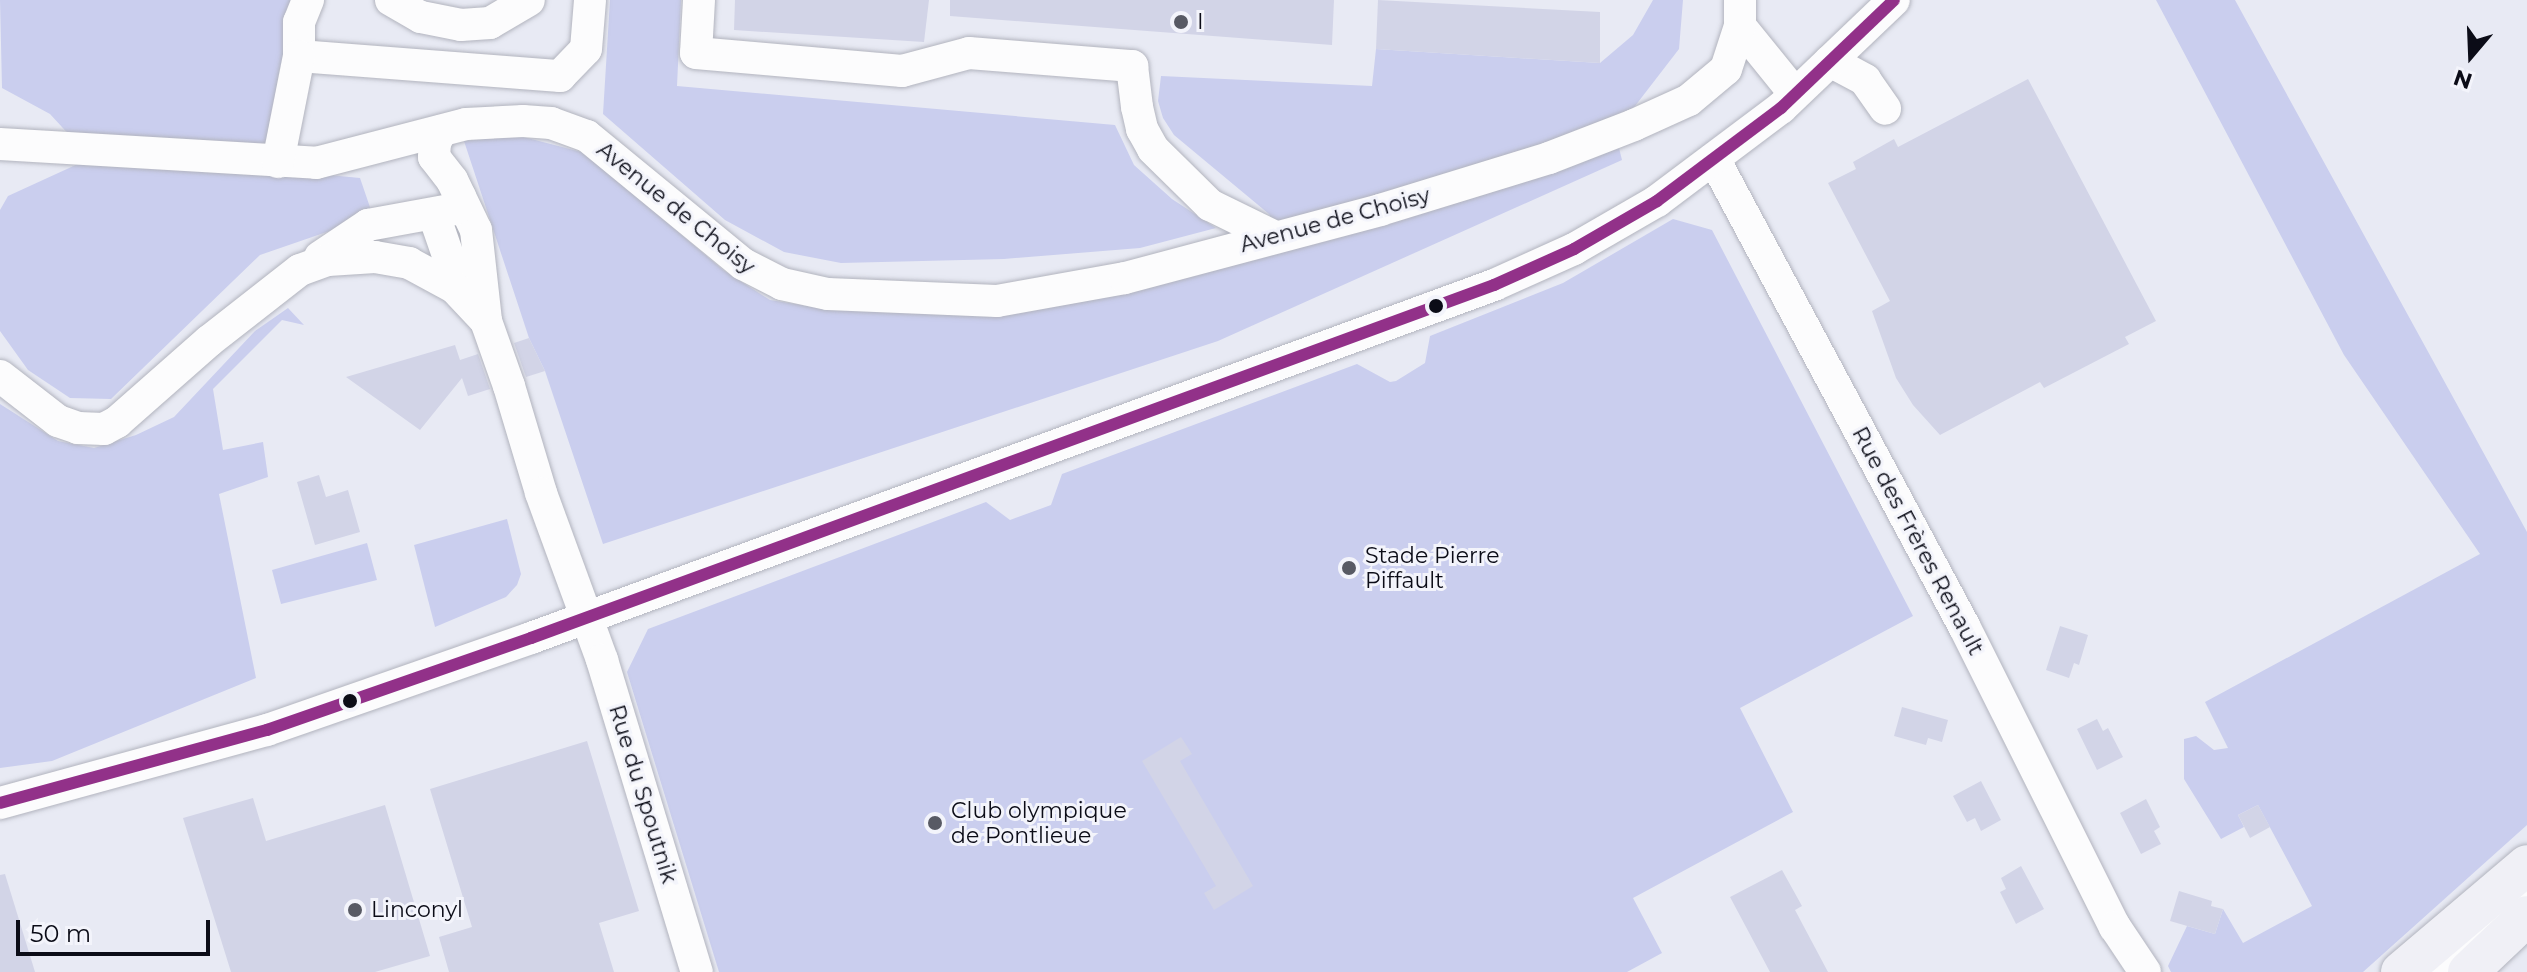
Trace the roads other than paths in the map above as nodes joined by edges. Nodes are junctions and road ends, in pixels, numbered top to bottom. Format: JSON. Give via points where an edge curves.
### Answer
{"nodes":[{"id":1,"x":308,"y":0,"type":"edge"},
{"id":2,"x":391,"y":0,"type":"edge"},
{"id":3,"x":529,"y":0,"type":"edge"},
{"id":4,"x":590,"y":0,"type":"edge"},
{"id":5,"x":699,"y":0,"type":"edge"},
{"id":6,"x":1894,"y":0,"type":"edge"},
{"id":7,"x":1740,"y":13,"type":"edge"},
{"id":8,"x":299,"y":56,"type":"junction"},
{"id":9,"x":1830,"y":61,"type":"junction"},
{"id":10,"x":1795,"y":94,"type":"junction"},
{"id":11,"x":1885,"y":109,"type":"dead end"},
{"id":12,"x":441,"y":131,"type":"junction"},
{"id":13,"x":0,"y":144,"type":"edge"},
{"id":14,"x":1714,"y":159,"type":"junction"},
{"id":15,"x":278,"y":162,"type":"junction"},
{"id":16,"x":447,"y":206,"type":"junction"},
{"id":17,"x":1273,"y":236,"type":"junction"},
{"id":18,"x":300,"y":270,"type":"junction"},
{"id":19,"x":455,"y":288,"type":"junction"},
{"id":20,"x":486,"y":321,"type":"junction"},
{"id":21,"x":0,"y":376,"type":"edge"},
{"id":22,"x":586,"y":616,"type":"junction"},
{"id":23,"x":0,"y":803,"type":"edge"},
{"id":24,"x":2527,"y":865,"type":"edge"},
{"id":25,"x":2527,"y":891,"type":"edge"},
{"id":26,"x":2527,"y":916,"type":"edge"},
{"id":27,"x":2115,"y":927,"type":"junction"},
{"id":28,"x":697,"y":972,"type":"edge"},
{"id":29,"x":2132,"y":972,"type":"edge"},
{"id":30,"x":2145,"y":972,"type":"edge"},
{"id":31,"x":2401,"y":972,"type":"edge"},
{"id":32,"x":2435,"y":972,"type":"edge"},
{"id":33,"x":2468,"y":972,"type":"edge"}],
"edges":[{"from":1,"to":8,"type":"street","via":[[299,22]]},
{"from":2,"to":3,"type":"street","via":[[421,17],[461,25],[490,23]]},
{"from":4,"to":8,"type":"street","via":[[586,49],[560,76]]},
{"from":5,"to":17,"type":"street","via":[[696,53],[902,71],[969,53],[1132,66],[1137,107],[1153,149],[1210,205]]},
{"from":6,"to":9,"type":"street"},
{"from":7,"to":10,"type":"street"},
{"from":7,"to":17,"type":"street","name":"Avenue de Choisy","via":[[1726,69],[1689,100],[1549,158],[1380,210]]},
{"from":8,"to":15,"type":"street"},
{"from":9,"to":10,"type":"street"},
{"from":9,"to":11,"type":"street","via":[[1865,80]]},
{"from":10,"to":14,"type":"street"},
{"from":12,"to":15,"type":"street","name":"Avenue de Choisy","via":[[316,163]]},
{"from":12,"to":16,"type":"street","via":[[434,157],[448,174]]},
{"from":12,"to":17,"type":"street","name":"Avenue de Choisy","via":[[523,121],[573,130],[743,264],[782,284],[828,294],[997,301],[1125,278]]},
{"from":13,"to":15,"type":"street","name":"Avenue de Choisy"},
{"from":14,"to":22,"type":"street","via":[[1657,201],[1574,249],[1494,285]]},
{"from":14,"to":27,"type":"street","name":"Rue des Frères Renault","via":[[1964,626]]},
{"from":16,"to":18,"type":"street","via":[[368,225]]},
{"from":16,"to":19,"type":"street"},
{"from":16,"to":20,"type":"street","via":[[476,230]]},
{"from":18,"to":19,"type":"street","via":[[328,260],[375,257],[409,263]]},
{"from":18,"to":21,"type":"street","via":[[111,426],[88,429],[58,421]]},
{"from":19,"to":20,"type":"street"},
{"from":20,"to":22,"type":"street","name":"Rue du Spoutnik"},
{"from":22,"to":23,"type":"street","via":[[267,730]]},
{"from":22,"to":28,"type":"street","name":"Rue du Spoutnik"},
{"from":24,"to":31,"type":"main road"},
{"from":25,"to":32,"type":"street"},
{"from":26,"to":33,"type":"main road"},
{"from":27,"to":29,"type":"street","name":"Rue des Frères Renault"},
{"from":27,"to":30,"type":"street","name":"Rue des Frères Renault"}]}
